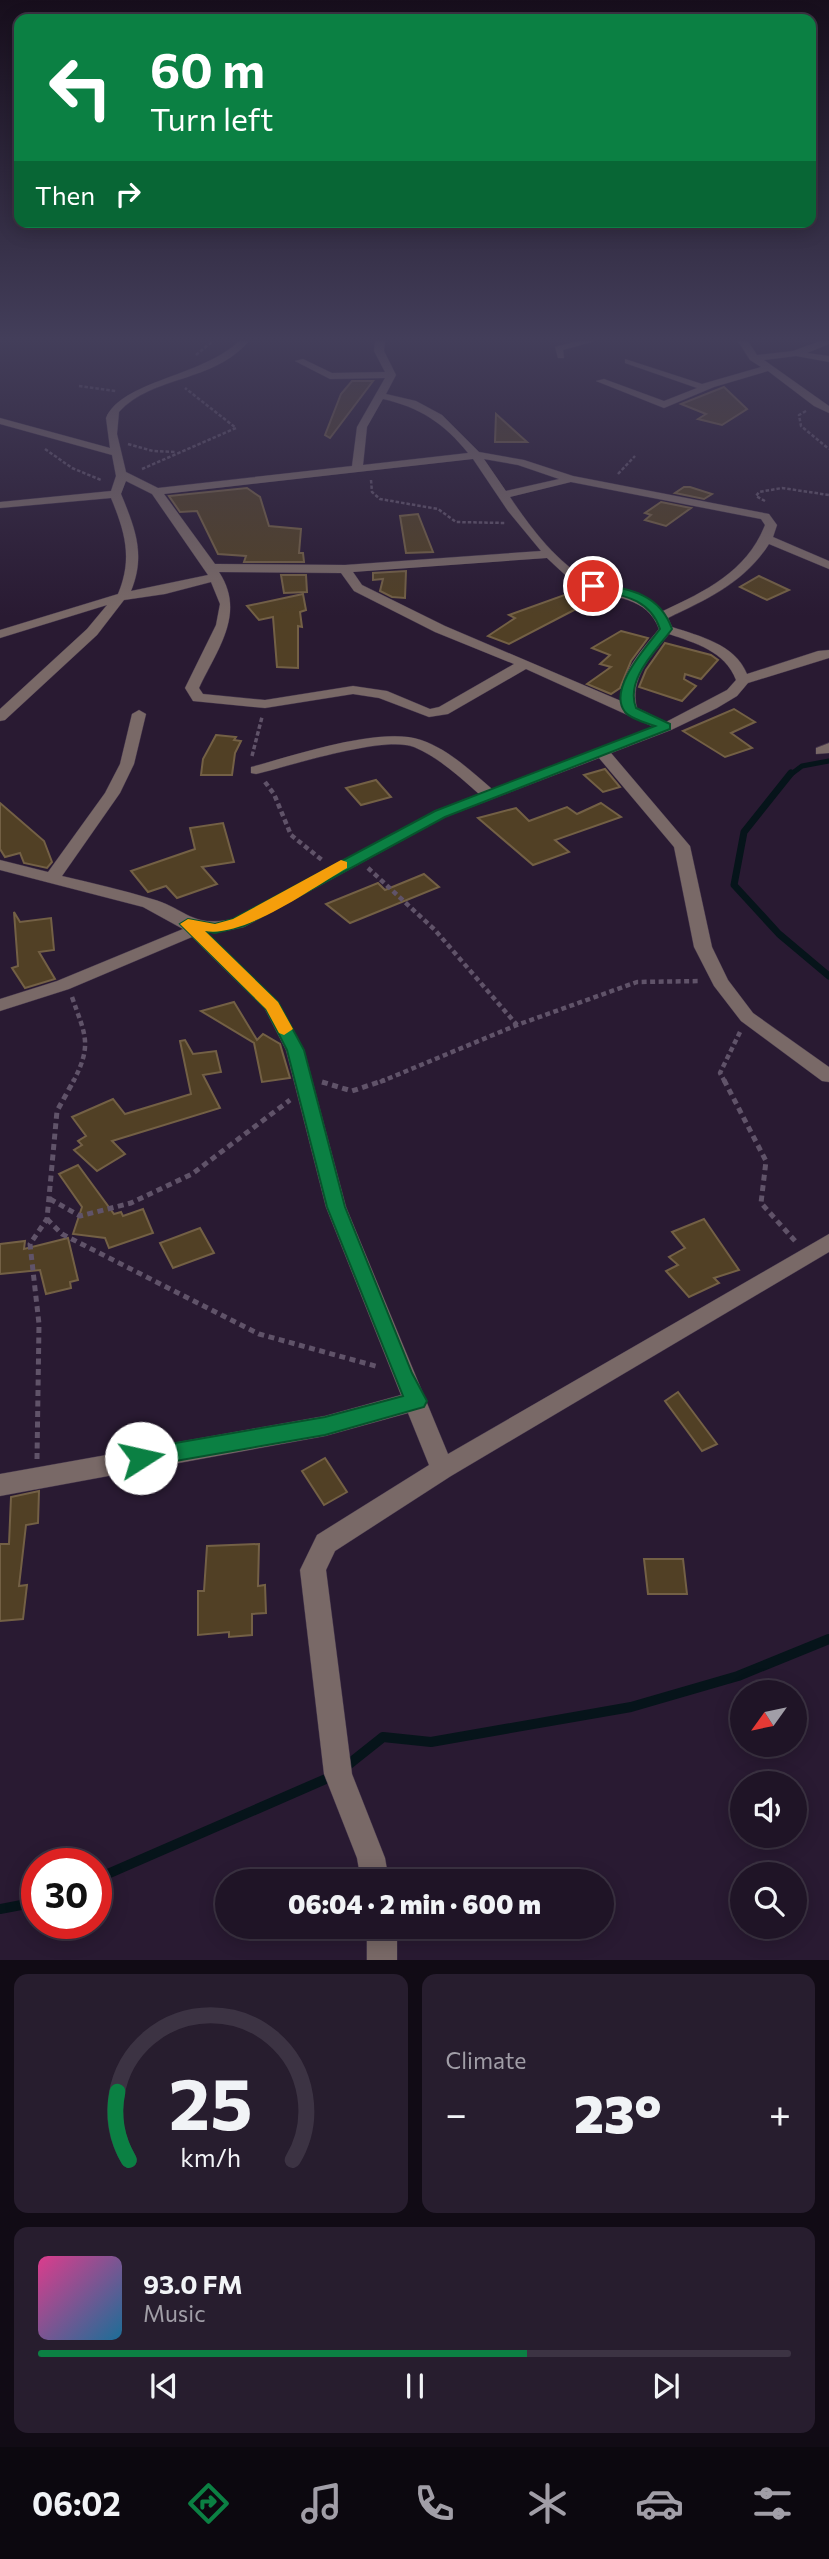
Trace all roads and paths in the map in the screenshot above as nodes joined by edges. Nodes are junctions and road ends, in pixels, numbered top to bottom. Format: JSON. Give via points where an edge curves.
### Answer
{"nodes":[{"id":1,"x":42,"y":432,"type":"edge"},
{"id":2,"x":112,"y":432,"type":"edge"},
{"id":3,"x":225,"y":432,"type":"edge"},
{"id":4,"x":359,"y":432,"type":"edge"},
{"id":5,"x":455,"y":432,"type":"edge"},
{"id":6,"x":809,"y":432,"type":"edge"},
{"id":7,"x":114,"y":440,"type":"junction"},
{"id":8,"x":39,"y":445,"type":"dead end"},
{"id":9,"x":829,"y":449,"type":"edge"},
{"id":10,"x":177,"y":452,"type":"junction"},
{"id":11,"x":117,"y":453,"type":"junction"},
{"id":12,"x":477,"y":456,"type":"junction"},
{"id":13,"x":635,"y":456,"type":"dead end"},
{"id":14,"x":358,"y":470,"type":"junction"},
{"id":15,"x":571,"y":478,"type":"junction"},
{"id":16,"x":120,"y":483,"type":"junction"},
{"id":17,"x":609,"y":485,"type":"junction"},
{"id":18,"x":156,"y":492,"type":"junction"},
{"id":19,"x":504,"y":495,"type":"junction"},
{"id":20,"x":829,"y":495,"type":"edge"},
{"id":21,"x":0,"y":505,"type":"edge"},
{"id":22,"x":765,"y":516,"type":"junction"},
{"id":23,"x":521,"y":523,"type":"junction"},
{"id":24,"x":768,"y":539,"type":"junction"},
{"id":25,"x":550,"y":554,"type":"junction"},
{"id":26,"x":829,"y":565,"type":"edge"},
{"id":27,"x":345,"y":569,"type":"junction"},
{"id":28,"x":213,"y":572,"type":"junction"},
{"id":29,"x":121,"y":598,"type":"junction"},
{"id":30,"x":664,"y":623,"type":"junction"},
{"id":31,"x":0,"y":634,"type":"edge"},
{"id":32,"x":829,"y":654,"type":"edge"},
{"id":33,"x":524,"y":664,"type":"junction"},
{"id":34,"x":743,"y":680,"type":"junction"},
{"id":35,"x":265,"y":704,"type":"junction"},
{"id":36,"x":631,"y":711,"type":"junction"},
{"id":37,"x":139,"y":714,"type":"dead end"},
{"id":38,"x":0,"y":717,"type":"edge"},
{"id":39,"x":666,"y":727,"type":"junction"},
{"id":40,"x":603,"y":753,"type":"junction"},
{"id":41,"x":256,"y":770,"type":"junction"},
{"id":42,"x":489,"y":794,"type":"junction"},
{"id":43,"x":356,"y":857,"type":"junction"},
{"id":44,"x":0,"y":865,"type":"edge"},
{"id":45,"x":334,"y":869,"type":"junction"},
{"id":46,"x":52,"y":879,"type":"junction"},
{"id":47,"x":192,"y":927,"type":"junction"},
{"id":48,"x":720,"y":982,"type":"junction"},
{"id":49,"x":63,"y":985,"type":"junction"},
{"id":50,"x":0,"y":1005,"type":"edge"},
{"id":51,"x":747,"y":1017,"type":"junction"},
{"id":52,"x":517,"y":1024,"type":"junction"},
{"id":53,"x":301,"y":1070,"type":"junction"},
{"id":54,"x":829,"y":1076,"type":"edge"},
{"id":55,"x":306,"y":1090,"type":"junction"},
{"id":56,"x":50,"y":1199,"type":"junction"},
{"id":57,"x":47,"y":1219,"type":"junction"},
{"id":58,"x":819,"y":1248,"type":"edge"},
{"id":59,"x":402,"y":1374,"type":"junction"},
{"id":60,"x":416,"y":1401,"type":"junction"},
{"id":61,"x":443,"y":1469,"type":"junction"},
{"id":62,"x":36,"y":1476,"type":"junction"},
{"id":63,"x":0,"y":1485,"type":"edge"},
{"id":64,"x":373,"y":1869,"type":"edge"},
{"id":65,"x":382,"y":1939,"type":"edge"},
{"id":66,"x":382,"y":1960,"type":"edge"}],
"edges":[{"from":1,"to":11,"type":"street"},
{"from":2,"to":7,"type":"street"},
{"from":3,"to":10,"type":"path"},
{"from":4,"to":14,"type":"street"},
{"from":5,"to":12,"type":"street"},
{"from":6,"to":9,"type":"path"},
{"from":7,"to":10,"type":"path"},
{"from":7,"to":11,"type":"street"},
{"from":8,"to":16,"type":"path","via":[[72,468]]},
{"from":10,"to":16,"type":"path"},
{"from":11,"to":16,"type":"street"},
{"from":12,"to":14,"type":"street"},
{"from":12,"to":15,"type":"street","via":[[520,462]]},
{"from":12,"to":19,"type":"street"},
{"from":13,"to":17,"type":"path"},
{"from":14,"to":18,"type":"street"},
{"from":14,"to":23,"type":"path","via":[[371,478],[372,492],[380,499],[425,505],[461,523]]},
{"from":15,"to":17,"type":"street"},
{"from":15,"to":19,"type":"street"},
{"from":16,"to":18,"type":"street"},
{"from":16,"to":21,"type":"street"},
{"from":16,"to":29,"type":"street","via":[[136,558]]},
{"from":17,"to":22,"type":"street"},
{"from":18,"to":28,"type":"street"},
{"from":19,"to":23,"type":"street"},
{"from":20,"to":22,"type":"path","via":[[782,488],[759,492],[756,496],[771,504]]},
{"from":22,"to":24,"type":"street","via":[[771,525]]},
{"from":23,"to":25,"type":"street"},
{"from":24,"to":26,"type":"street"},
{"from":24,"to":30,"type":"street","via":[[752,561]]},
{"from":25,"to":27,"type":"street"},
{"from":25,"to":30,"type":"street","via":[[583,582],[644,599]]},
{"from":27,"to":28,"type":"street"},
{"from":27,"to":33,"type":"street","via":[[358,588]]},
{"from":28,"to":29,"type":"street","via":[[165,590]]},
{"from":28,"to":35,"type":"street","via":[[226,604],[193,694],[207,701]]},
{"from":29,"to":31,"type":"street"},
{"from":29,"to":38,"type":"street","via":[[92,632]]},
{"from":30,"to":34,"type":"street","via":[[730,656],[740,667]]},
{"from":30,"to":36,"type":"street","via":[[628,685]]},
{"from":32,"to":34,"type":"street"},
{"from":33,"to":35,"type":"street","via":[[443,711],[429,713],[382,694],[353,690]]},
{"from":33,"to":36,"type":"street"},
{"from":34,"to":39,"type":"street","via":[[732,693]]},
{"from":35,"to":41,"type":"path","via":[[252,758]]},
{"from":36,"to":39,"type":"street"},
{"from":37,"to":46,"type":"street","via":[[127,764],[113,793]]},
{"from":39,"to":40,"type":"street"},
{"from":40,"to":42,"type":"street"},
{"from":40,"to":48,"type":"street","via":[[682,846],[702,947]]},
{"from":41,"to":42,"type":"street","via":[[408,741],[461,771]]},
{"from":41,"to":45,"type":"path","via":[[274,794],[290,835]]},
{"from":42,"to":43,"type":"street"},
{"from":43,"to":45,"type":"street"},
{"from":43,"to":52,"type":"path","via":[[435,930]]},
{"from":44,"to":46,"type":"street"},
{"from":45,"to":47,"type":"street","via":[[238,923]]},
{"from":46,"to":47,"type":"street","via":[[149,903]]},
{"from":47,"to":49,"type":"street"},
{"from":47,"to":53,"type":"street","via":[[272,1006]]},
{"from":48,"to":51,"type":"street"},
{"from":48,"to":52,"type":"path","via":[[637,982]]},
{"from":49,"to":50,"type":"street"},
{"from":49,"to":56,"type":"path","via":[[73,998],[87,1040],[82,1065],[57,1111]]},
{"from":51,"to":54,"type":"street"},
{"from":51,"to":58,"type":"path","via":[[720,1073],[765,1161],[761,1203]]},
{"from":52,"to":53,"type":"path","via":[[352,1091],[331,1087]]},
{"from":53,"to":55,"type":"street"},
{"from":55,"to":56,"type":"path","via":[[192,1174],[131,1203],[80,1216]]},
{"from":55,"to":59,"type":"street","via":[[336,1207]]},
{"from":56,"to":57,"type":"path"},
{"from":57,"to":59,"type":"path","via":[[62,1234],[259,1334]]},
{"from":57,"to":62,"type":"path","via":[[30,1244],[40,1324]]},
{"from":58,"to":61,"type":"street"},
{"from":59,"to":60,"type":"street"},
{"from":60,"to":61,"type":"street"},
{"from":60,"to":62,"type":"street","via":[[325,1426]]},
{"from":61,"to":64,"type":"street","via":[[326,1543],[313,1570],[338,1774]]},
{"from":62,"to":63,"type":"street"},
{"from":65,"to":66,"type":"street"}]}
